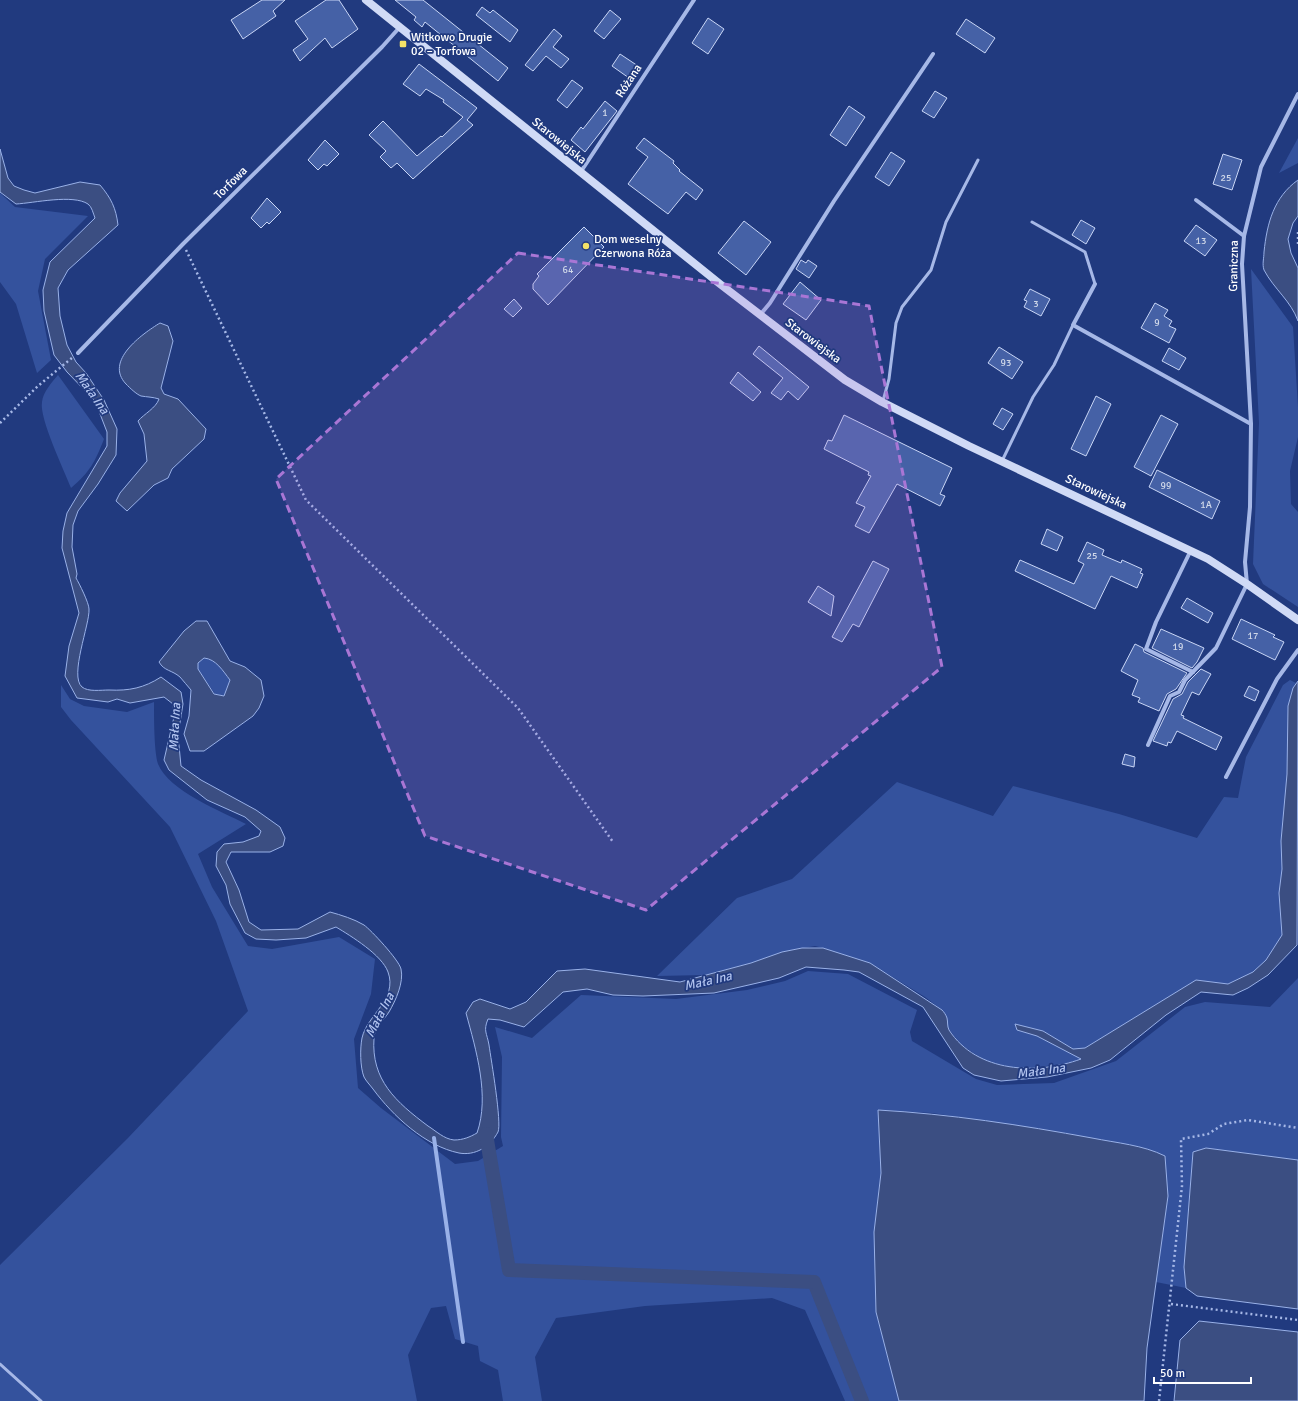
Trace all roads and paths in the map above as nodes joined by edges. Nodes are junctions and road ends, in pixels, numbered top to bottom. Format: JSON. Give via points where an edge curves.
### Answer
{"nodes":[{"id":1,"x":366,"y":0,"type":"edge"},
{"id":2,"x":694,"y":0,"type":"edge"},
{"id":3,"x":400,"y":28,"type":"junction"},
{"id":4,"x":934,"y":54,"type":"dead end"},
{"id":5,"x":1298,"y":94,"type":"edge"},
{"id":6,"x":978,"y":160,"type":"dead end"},
{"id":7,"x":580,"y":173,"type":"junction"},
{"id":8,"x":1196,"y":200,"type":"dead end"},
{"id":9,"x":1032,"y":222,"type":"dead end"},
{"id":10,"x":1298,"y":232,"type":"edge"},
{"id":11,"x":1244,"y":236,"type":"junction"},
{"id":12,"x":184,"y":244,"type":"junction"},
{"id":13,"x":1298,"y":245,"type":"edge"},
{"id":14,"x":1095,"y":284,"type":"joint"},
{"id":15,"x":760,"y":315,"type":"junction"},
{"id":16,"x":1073,"y":325,"type":"junction"},
{"id":17,"x":78,"y":353,"type":"joint"},
{"id":18,"x":882,"y":402,"type":"junction"},
{"id":19,"x":0,"y":423,"type":"edge"},
{"id":20,"x":1251,"y":424,"type":"junction"},
{"id":21,"x":1002,"y":461,"type":"junction"},
{"id":22,"x":1191,"y":550,"type":"junction"},
{"id":23,"x":1248,"y":584,"type":"junction"},
{"id":24,"x":1298,"y":620,"type":"edge"},
{"id":25,"x":1298,"y":650,"type":"edge"},
{"id":26,"x":1194,"y":672,"type":"junction"},
{"id":27,"x":1148,"y":745,"type":"dead end"},
{"id":28,"x":1226,"y":777,"type":"dead end"},
{"id":29,"x":613,"y":842,"type":"dead end"},
{"id":30,"x":1298,"y":1128,"type":"edge"},
{"id":31,"x":1171,"y":1304,"type":"junction"},
{"id":32,"x":1298,"y":1320,"type":"edge"},
{"id":33,"x":0,"y":1364,"type":"edge"},
{"id":34,"x":41,"y":1401,"type":"edge"},
{"id":35,"x":1159,"y":1401,"type":"edge"}],
"edges":[{"from":1,"to":3,"type":"street","name":"Starowiejska"},
{"from":2,"to":7,"type":"street","name":"Różana"},
{"from":3,"to":7,"type":"street","name":"Starowiejska"},
{"from":3,"to":12,"type":"street","name":"Torfowa"},
{"from":4,"to":15,"type":"street"},
{"from":5,"to":11,"type":"street","name":"Graniczna","via":[[1261,167]]},
{"from":6,"to":18,"type":"lane","via":[[946,222],[931,270],[902,307],[896,323],[889,379]]},
{"from":7,"to":15,"type":"street","name":"Starowiejska"},
{"from":8,"to":11,"type":"street"},
{"from":9,"to":14,"type":"lane","via":[[1085,252]]},
{"from":10,"to":13,"type":"path"},
{"from":11,"to":20,"type":"street","name":"Graniczna","via":[[1242,264]]},
{"from":12,"to":17,"type":"street","name":"Torfowa"},
{"from":12,"to":29,"type":"path","via":[[306,500],[518,708]]},
{"from":14,"to":16,"type":"street"},
{"from":15,"to":18,"type":"street","name":"Starowiejska","via":[[845,380]]},
{"from":16,"to":20,"type":"street"},
{"from":16,"to":21,"type":"lane"},
{"from":17,"to":19,"type":"path"},
{"from":18,"to":21,"type":"street","name":"Starowiejska"},
{"from":20,"to":23,"type":"street","name":"Graniczna","via":[[1250,507],[1245,562]]},
{"from":21,"to":22,"type":"street","name":"Starowiejska"},
{"from":22,"to":23,"type":"street","name":"Starowiejska"},
{"from":22,"to":26,"type":"street","via":[[1156,622],[1146,649]]},
{"from":23,"to":24,"type":"street","name":"Starowiejska"},
{"from":23,"to":26,"type":"street","via":[[1216,648]]},
{"from":25,"to":28,"type":"street","via":[[1277,679]]},
{"from":26,"to":27,"type":"street","via":[[1185,680],[1179,692],[1170,696]]},
{"from":30,"to":31,"type":"path","via":[[1248,1120],[1224,1124],[1208,1134],[1181,1139],[1182,1186]]},
{"from":31,"to":32,"type":"path"},
{"from":31,"to":35,"type":"path"},
{"from":33,"to":34,"type":"lane"}]}
